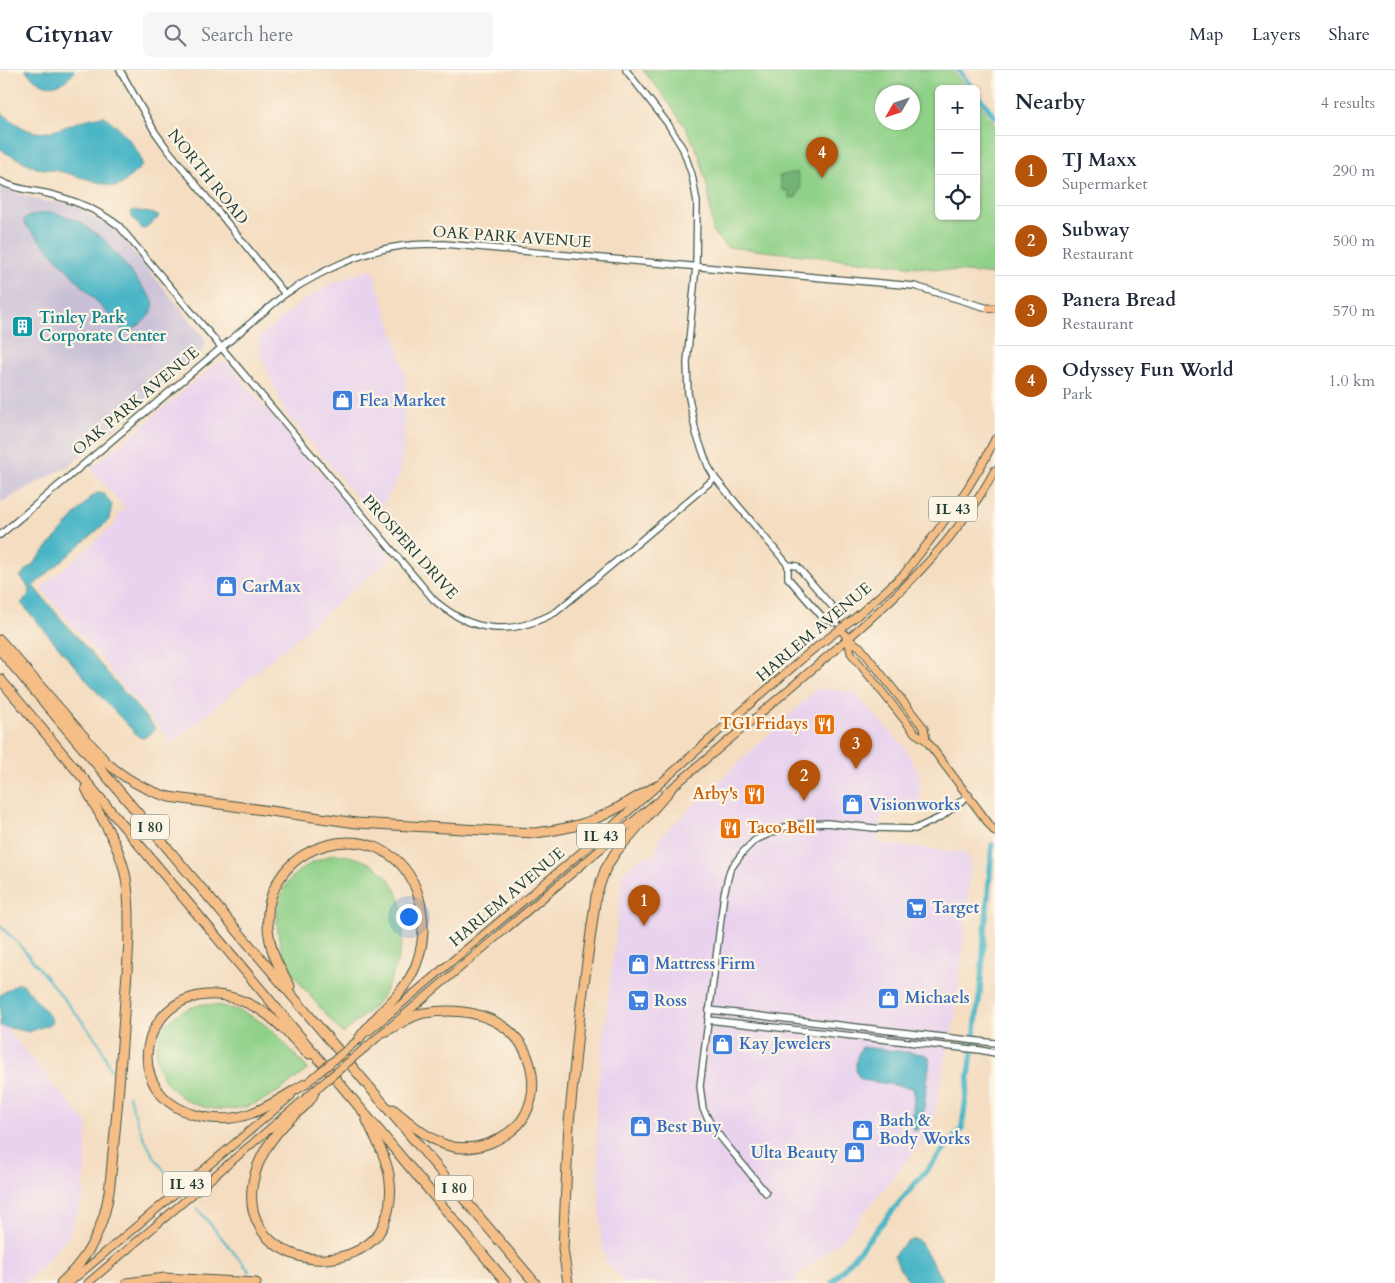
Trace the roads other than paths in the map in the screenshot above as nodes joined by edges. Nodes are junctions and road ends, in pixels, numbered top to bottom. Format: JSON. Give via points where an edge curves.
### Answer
{"nodes":[{"id":1,"x":120,"y":70,"type":"edge"},
{"id":2,"x":626,"y":70,"type":"edge"},
{"id":3,"x":0,"y":181,"type":"edge"},
{"id":4,"x":696,"y":266,"type":"junction"},
{"id":5,"x":285,"y":294,"type":"junction"},
{"id":6,"x":993,"y":309,"type":"edge"},
{"id":7,"x":221,"y":347,"type":"junction"},
{"id":8,"x":995,"y":440,"type":"edge"},
{"id":9,"x":995,"y":470,"type":"edge"},
{"id":10,"x":715,"y":478,"type":"junction"},
{"id":11,"x":0,"y":535,"type":"edge"},
{"id":12,"x":788,"y":565,"type":"junction"},
{"id":13,"x":836,"y":622,"type":"junction"},
{"id":14,"x":841,"y":629,"type":"junction"},
{"id":15,"x":848,"y":639,"type":"junction"},
{"id":16,"x":0,"y":640,"type":"edge"},
{"id":17,"x":0,"y":650,"type":"edge"},
{"id":18,"x":0,"y":679,"type":"edge"},
{"id":19,"x":79,"y":774,"type":"junction"},
{"id":20,"x":657,"y":786,"type":"junction"},
{"id":21,"x":670,"y":790,"type":"junction"},
{"id":22,"x":969,"y":796,"type":"junction"},
{"id":23,"x":995,"y":832,"type":"edge"},
{"id":24,"x":300,"y":1004,"type":"junction"},
{"id":25,"x":709,"y":1010,"type":"junction"},
{"id":26,"x":708,"y":1020,"type":"junction"},
{"id":27,"x":386,"y":1031,"type":"junction"},
{"id":28,"x":358,"y":1040,"type":"junction"},
{"id":29,"x":995,"y":1043,"type":"edge"},
{"id":30,"x":995,"y":1053,"type":"edge"},
{"id":31,"x":317,"y":1057,"type":"junction"},
{"id":32,"x":307,"y":1083,"type":"junction"},
{"id":33,"x":316,"y":1090,"type":"junction"},
{"id":34,"x":374,"y":1093,"type":"junction"},
{"id":35,"x":360,"y":1107,"type":"junction"},
{"id":36,"x":766,"y":1193,"type":"dead end"},
{"id":37,"x":61,"y":1283,"type":"edge"},
{"id":38,"x":69,"y":1283,"type":"edge"},
{"id":39,"x":88,"y":1283,"type":"edge"},
{"id":40,"x":127,"y":1283,"type":"edge"},
{"id":41,"x":256,"y":1283,"type":"edge"},
{"id":42,"x":507,"y":1283,"type":"edge"},
{"id":43,"x":534,"y":1283,"type":"edge"},
{"id":44,"x":568,"y":1283,"type":"edge"}],
"edges":[{"from":1,"to":5,"type":"street","name":"NORTH ROAD","via":[[168,150]]},
{"from":2,"to":4,"type":"street","via":[[668,124],[683,150],[692,175],[697,202]]},
{"from":3,"to":7,"type":"street","name":"PROSPERI DRIVE","via":[[8,186],[83,204],[109,219],[128,236]]},
{"from":4,"to":5,"type":"street","name":"OAK PARK AVENUE","via":[[444,244],[402,246],[357,256],[318,273]]},
{"from":4,"to":6,"type":"street","name":"OAK PARK AVENUE","via":[[914,286]]},
{"from":4,"to":10,"type":"street","via":[[687,349],[688,392],[696,433]]},
{"from":5,"to":7,"type":"street","name":"OAK PARK AVENUE"},
{"from":7,"to":10,"type":"street","name":"PROSPERI DRIVE","via":[[434,600],[447,611],[476,625],[501,628],[527,625],[556,612]]},
{"from":7,"to":11,"type":"street","name":"OAK PARK AVENUE"},
{"from":8,"to":14,"type":"main road","name":"HARLEM AVENUE","number":"IL 43","via":[[967,489],[904,574]]},
{"from":9,"to":15,"type":"main road","name":"HARLEM AVENUE","number":"IL 43","via":[[946,544],[924,569]]},
{"from":10,"to":12,"type":"street"},
{"from":12,"to":13,"type":"street","via":[[796,566],[835,610]]},
{"from":12,"to":13,"type":"street","via":[[788,578],[824,619]]},
{"from":13,"to":14,"type":"street"},
{"from":14,"to":15,"type":"main road"},
{"from":14,"to":20,"type":"main road","name":"HARLEM AVENUE","number":"IL 43"},
{"from":15,"to":21,"type":"main road","name":"HARLEM AVENUE","number":"IL 43"},
{"from":15,"to":22,"type":"main road","via":[[860,647],[924,728],[926,740]]},
{"from":16,"to":20,"type":"highway","via":[[106,762],[141,787],[169,797],[357,822],[535,833],[598,818]]},
{"from":17,"to":24,"type":"highway","number":"I 80"},
{"from":18,"to":19,"type":"highway","number":"I 80"},
{"from":19,"to":31,"type":"highway","number":"I 80"},
{"from":19,"to":37,"type":"highway","via":[[112,836],[121,861],[128,900],[128,936],[118,1109],[106,1206],[92,1245]]},
{"from":20,"to":28,"type":"main road","name":"HARLEM AVENUE","number":"IL 43"},
{"from":21,"to":27,"type":"main road","name":"HARLEM AVENUE","number":"IL 43"},
{"from":21,"to":44,"type":"highway","via":[[615,853],[596,896],[580,1012],[568,1142],[563,1249]]},
{"from":22,"to":23,"type":"main road"},
{"from":22,"to":25,"type":"street","via":[[941,817],[915,828],[827,823],[790,825],[755,840],[730,870]]},
{"from":24,"to":28,"type":"highway","via":[[278,965],[270,943],[269,910],[276,886],[292,864],[318,847],[344,842],[377,849],[401,866],[415,887],[422,914],[422,939],[415,966],[404,988]]},
{"from":24,"to":34,"type":"highway","number":"I 80"},
{"from":25,"to":26,"type":"street"},
{"from":25,"to":29,"type":"street"},
{"from":26,"to":30,"type":"street"},
{"from":26,"to":36,"type":"street","via":[[700,1086],[703,1109],[712,1128]]},
{"from":27,"to":33,"type":"main road","name":"HARLEM AVENUE","number":"IL 43","bridge":true},
{"from":27,"to":34,"type":"highway","via":[[422,1014],[457,1011],[485,1017],[503,1026],[525,1050],[533,1075],[530,1103],[525,1116],[514,1129],[474,1149],[447,1145],[422,1133]]},
{"from":28,"to":32,"type":"main road","name":"HARLEM AVENUE","number":"IL 43","bridge":true},
{"from":31,"to":32,"type":"highway","via":[[306,1052],[263,1012],[216,995],[196,996],[176,1004],[158,1021],[150,1039],[148,1063],[153,1081],[177,1107],[197,1116],[224,1119],[246,1115],[267,1107]]},
{"from":31,"to":35,"type":"highway","number":"I 80"},
{"from":32,"to":38,"type":"main road","name":"HARLEM AVENUE","number":"IL 43"},
{"from":33,"to":35,"type":"highway","via":[[312,1099],[270,1141],[255,1172],[252,1188],[253,1211],[261,1232],[277,1250],[299,1262],[323,1265],[343,1262],[366,1248],[386,1220],[391,1190],[389,1172]]},
{"from":33,"to":39,"type":"main road","name":"HARLEM AVENUE","number":"IL 43"},
{"from":34,"to":43,"type":"highway","number":"I 80"},
{"from":35,"to":42,"type":"highway","number":"I 80"},
{"from":40,"to":41,"type":"highway","via":[[165,1278]]}]}
